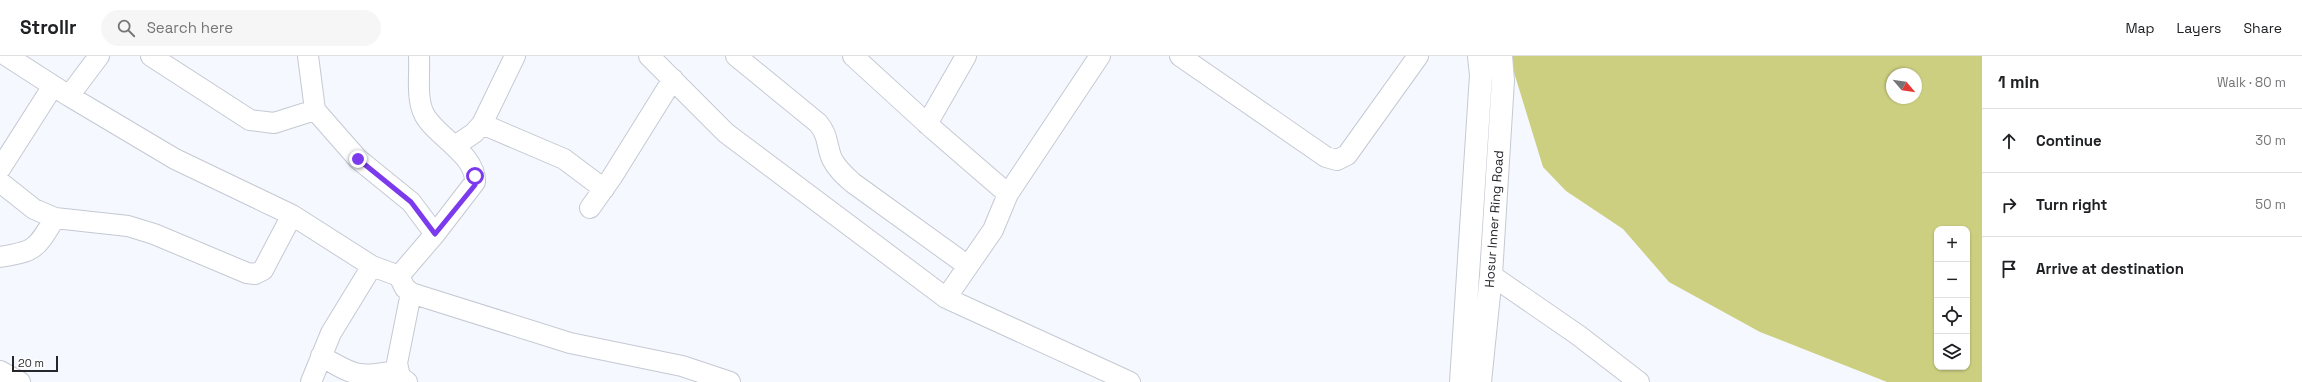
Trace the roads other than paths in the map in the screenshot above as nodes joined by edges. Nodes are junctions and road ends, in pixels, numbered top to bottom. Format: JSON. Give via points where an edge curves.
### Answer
{"nodes":[{"id":1,"x":7,"y":56,"type":"edge"},
{"id":2,"x":99,"y":56,"type":"edge"},
{"id":3,"x":151,"y":56,"type":"edge"},
{"id":4,"x":308,"y":56,"type":"edge"},
{"id":5,"x":419,"y":56,"type":"edge"},
{"id":6,"x":515,"y":56,"type":"edge"},
{"id":7,"x":736,"y":56,"type":"edge"},
{"id":8,"x":853,"y":56,"type":"edge"},
{"id":9,"x":966,"y":56,"type":"edge"},
{"id":10,"x":1100,"y":56,"type":"edge"},
{"id":11,"x":1180,"y":56,"type":"edge"},
{"id":12,"x":1418,"y":56,"type":"edge"},
{"id":13,"x":1480,"y":56,"type":"edge"},
{"id":14,"x":1501,"y":56,"type":"edge"},
{"id":15,"x":663,"y":64,"type":"edge"},
{"id":16,"x":61,"y":91,"type":"junction"},
{"id":17,"x":314,"y":110,"type":"junction"},
{"id":18,"x":482,"y":124,"type":"junction"},
{"id":19,"x":927,"y":124,"type":"junction"},
{"id":20,"x":455,"y":146,"type":"junction"},
{"id":21,"x":0,"y":169,"type":"edge"},
{"id":22,"x":0,"y":182,"type":"edge"},
{"id":23,"x":604,"y":189,"type":"junction"},
{"id":24,"x":1008,"y":194,"type":"junction"},
{"id":25,"x":590,"y":208,"type":"dead end"},
{"id":26,"x":292,"y":215,"type":"junction"},
{"id":27,"x":54,"y":218,"type":"junction"},
{"id":28,"x":435,"y":234,"type":"junction"},
{"id":29,"x":0,"y":257,"type":"edge"},
{"id":30,"x":372,"y":266,"type":"junction"},
{"id":31,"x":968,"y":266,"type":"junction"},
{"id":32,"x":1491,"y":275,"type":"junction"},
{"id":33,"x":399,"y":276,"type":"junction"},
{"id":34,"x":411,"y":293,"type":"junction"},
{"id":35,"x":946,"y":298,"type":"junction"},
{"id":36,"x":321,"y":356,"type":"junction"},
{"id":37,"x":0,"y":371,"type":"edge"},
{"id":38,"x":402,"y":377,"type":"edge"},
{"id":39,"x":20,"y":382,"type":"edge"},
{"id":40,"x":311,"y":382,"type":"edge"},
{"id":41,"x":730,"y":382,"type":"edge"},
{"id":42,"x":1130,"y":382,"type":"edge"},
{"id":43,"x":1460,"y":382,"type":"edge"},
{"id":44,"x":1480,"y":382,"type":"edge"},
{"id":45,"x":1639,"y":382,"type":"edge"}],
"edges":[{"from":1,"to":16,"type":"street"},
{"from":2,"to":16,"type":"street"},
{"from":3,"to":17,"type":"street","via":[[250,120],[274,123]]},
{"from":4,"to":17,"type":"street"},
{"from":5,"to":20,"type":"street","via":[[421,108],[425,117]]},
{"from":6,"to":18,"type":"street"},
{"from":7,"to":31,"type":"street","via":[[818,123],[826,132],[832,158],[839,170],[853,183]]},
{"from":8,"to":19,"type":"street"},
{"from":9,"to":19,"type":"street"},
{"from":10,"to":24,"type":"street"},
{"from":11,"to":12,"type":"street","via":[[1326,156],[1337,160],[1347,155]]},
{"from":13,"to":43,"type":"main road","name":"Hosur Inner Ring Road","via":[[1482,75]]},
{"from":14,"to":32,"type":"main road","name":"Hosur Inner Ring Road","via":[[1503,80]]},
{"from":15,"to":23,"type":"street"},
{"from":15,"to":35,"type":"street","via":[[726,133]]},
{"from":16,"to":21,"type":"street"},
{"from":16,"to":26,"type":"street","via":[[175,159]]},
{"from":17,"to":28,"type":"street","via":[[358,159],[411,202]]},
{"from":18,"to":20,"type":"street"},
{"from":18,"to":23,"type":"street","via":[[564,159]]},
{"from":19,"to":24,"type":"street"},
{"from":20,"to":28,"type":"street","via":[[475,173],[475,185]]},
{"from":22,"to":27,"type":"street","via":[[34,209]]},
{"from":23,"to":25,"type":"street"},
{"from":24,"to":31,"type":"street","via":[[993,230]]},
{"from":26,"to":27,"type":"street","via":[[263,270],[255,274],[128,226]]},
{"from":26,"to":30,"type":"street"},
{"from":27,"to":29,"type":"street","via":[[35,248],[26,253]]},
{"from":28,"to":33,"type":"street"},
{"from":30,"to":33,"type":"street"},
{"from":30,"to":36,"type":"street"},
{"from":31,"to":35,"type":"street"},
{"from":32,"to":44,"type":"main road","name":"Hosur Inner Ring Road"},
{"from":32,"to":45,"type":"street","via":[[1578,335]]},
{"from":33,"to":34,"type":"street","via":[[405,288]]},
{"from":34,"to":38,"type":"street","via":[[398,352]]},
{"from":34,"to":41,"type":"street","via":[[570,343],[682,366]]},
{"from":35,"to":42,"type":"street"},
{"from":36,"to":38,"type":"street","via":[[357,375]]},
{"from":36,"to":40,"type":"street"},
{"from":37,"to":39,"type":"street"}]}
